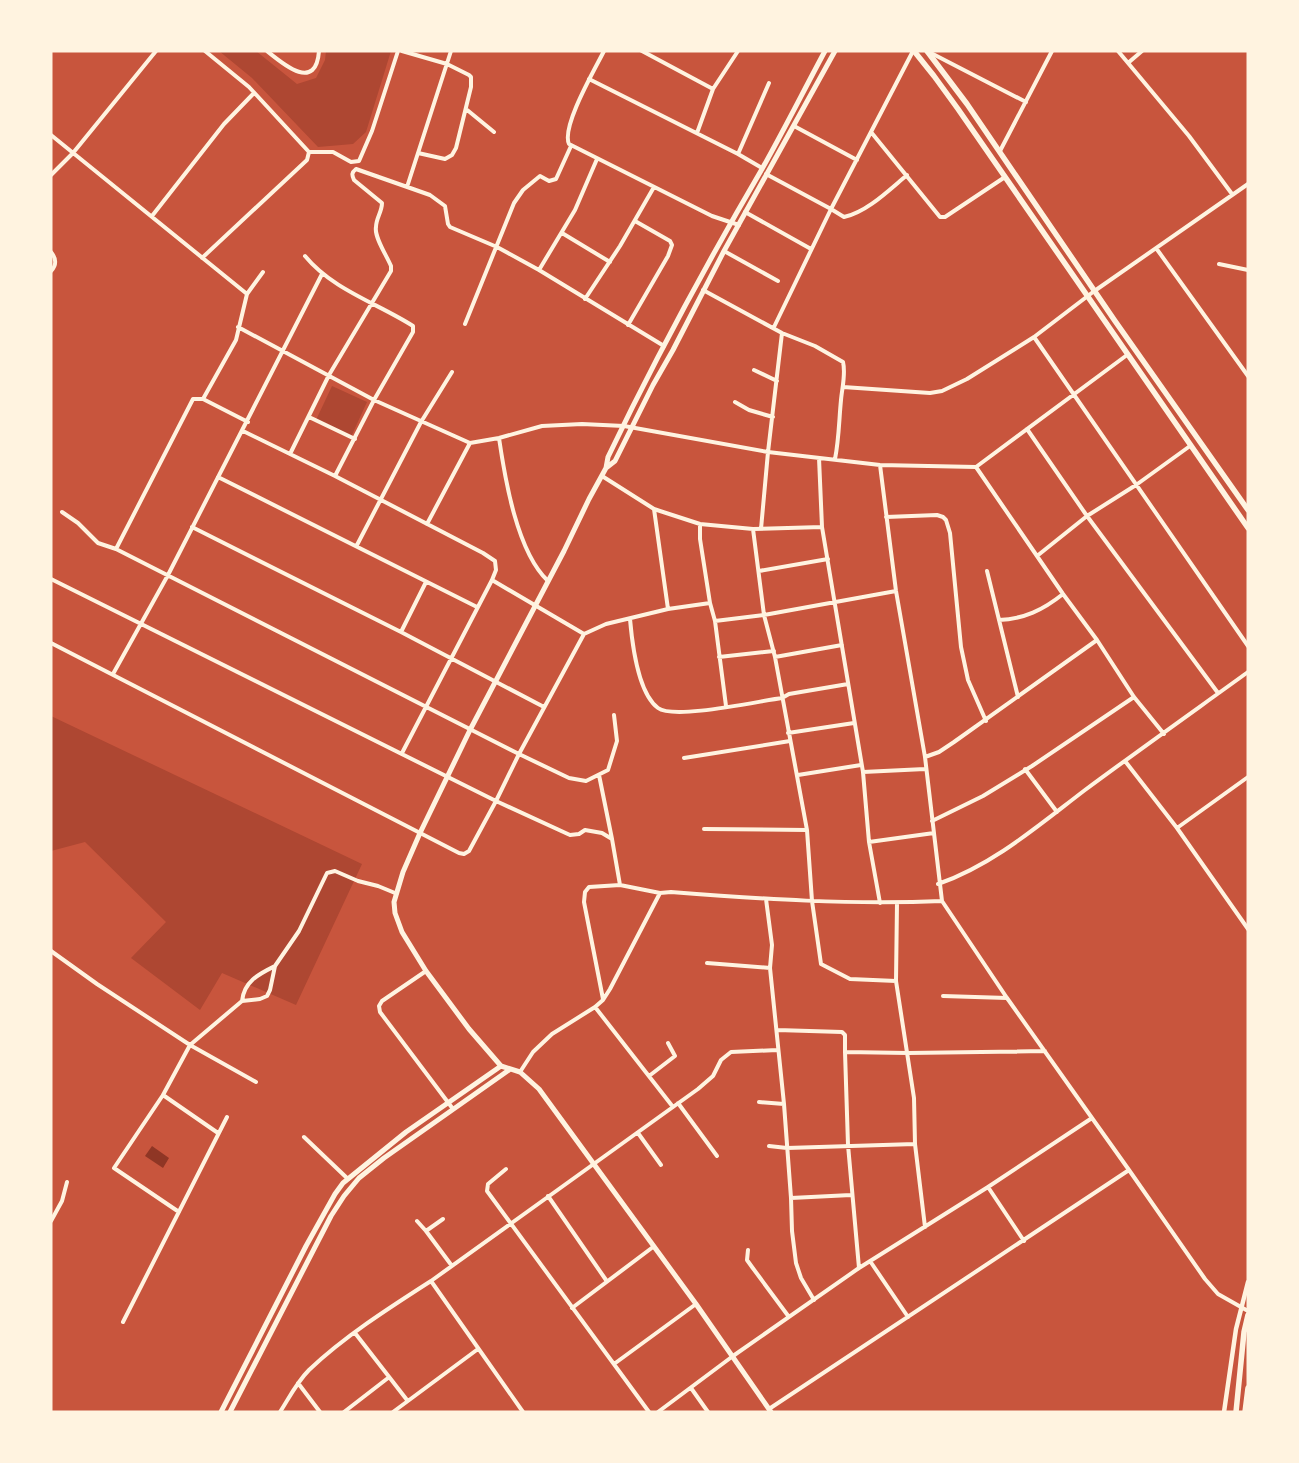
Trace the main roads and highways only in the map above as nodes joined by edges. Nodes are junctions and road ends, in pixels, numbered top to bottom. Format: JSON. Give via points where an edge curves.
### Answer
{"nodes":[{"id":1,"x":825,"y":51,"type":"edge"},
{"id":2,"x":835,"y":51,"type":"edge"},
{"id":3,"x":913,"y":51,"type":"edge"},
{"id":4,"x":927,"y":51,"type":"edge"},
{"id":5,"x":606,"y":468,"type":"junction"},
{"id":6,"x":1248,"y":510,"type":"edge"},
{"id":7,"x":1248,"y":528,"type":"edge"},
{"id":8,"x":501,"y":1066,"type":"junction"},
{"id":9,"x":509,"y":1070,"type":"junction"},
{"id":10,"x":287,"y":1284,"type":"junction"},
{"id":11,"x":294,"y":1288,"type":"junction"},
{"id":12,"x":1248,"y":1313,"type":"edge"},
{"id":13,"x":1248,"y":1388,"type":"edge"},
{"id":14,"x":770,"y":1410,"type":"edge"},
{"id":15,"x":221,"y":1412,"type":"edge"},
{"id":16,"x":230,"y":1412,"type":"edge"},
{"id":17,"x":1236,"y":1412,"type":"edge"},
{"id":18,"x":1245,"y":1412,"type":"edge"}],
"edges":[{"from":1,"to":5,"type":"main road","via":[[637,396],[608,457]]},
{"from":2,"to":5,"type":"main road","via":[[703,290],[615,461]]},
{"from":3,"to":7,"type":"main road","via":[[1005,177]]},
{"from":4,"to":6,"type":"main road","via":[[1000,151]]},
{"from":5,"to":8,"type":"main road","via":[[470,730],[395,893],[397,921],[426,970]]},
{"from":8,"to":9,"type":"main road"},
{"from":8,"to":10,"type":"main road","via":[[406,1132],[348,1179],[335,1194]]},
{"from":9,"to":11,"type":"main road","via":[[384,1158],[350,1187],[331,1216]]},
{"from":9,"to":14,"type":"main road","via":[[520,1072],[539,1089]]},
{"from":10,"to":11,"type":"main road"},
{"from":10,"to":15,"type":"main road"},
{"from":11,"to":16,"type":"main road"},
{"from":12,"to":17,"type":"main road"},
{"from":13,"to":18,"type":"main road"}]}
